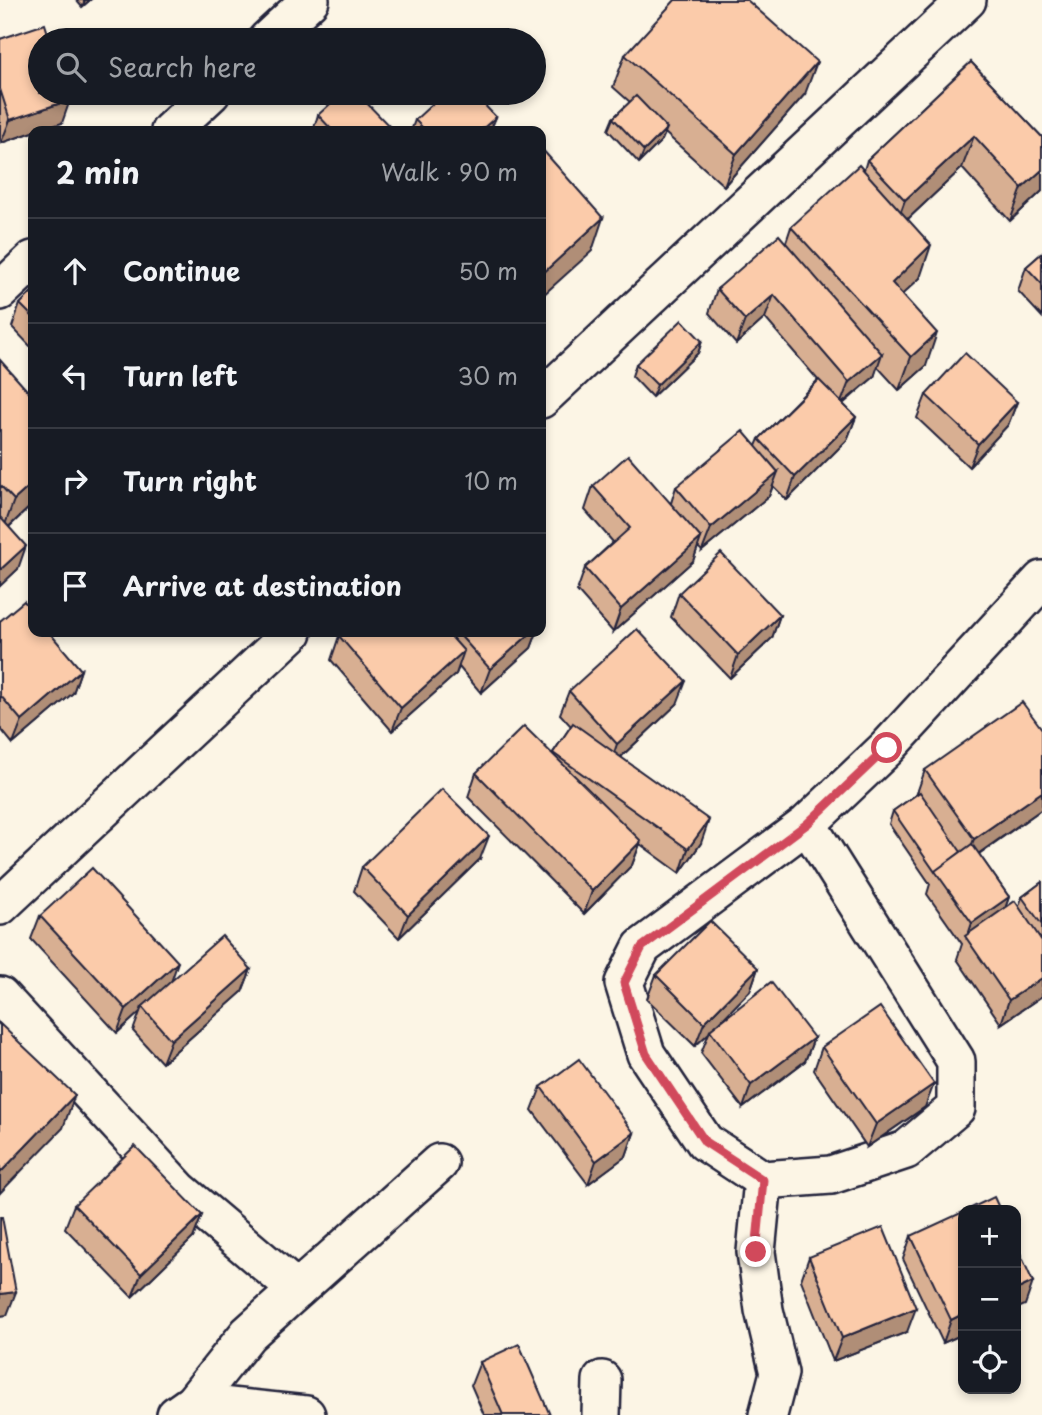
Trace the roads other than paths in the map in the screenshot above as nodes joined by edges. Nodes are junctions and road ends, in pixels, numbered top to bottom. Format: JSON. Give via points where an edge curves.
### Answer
{"nodes":[{"id":1,"x":310,"y":0,"type":"edge"},
{"id":2,"x":967,"y":0,"type":"edge"},
{"id":3,"x":280,"y":28,"type":"edge"},
{"id":4,"x":198,"y":105,"type":"edge"},
{"id":5,"x":175,"y":126,"type":"edge"},
{"id":6,"x":28,"y":265,"type":"edge"},
{"id":7,"x":0,"y":291,"type":"edge"},
{"id":8,"x":546,"y":394,"type":"edge"},
{"id":9,"x":1042,"y":580,"type":"edge"},
{"id":10,"x":288,"y":637,"type":"edge"},
{"id":11,"x":807,"y":824,"type":"junction"},
{"id":12,"x":0,"y":906,"type":"edge"},
{"id":13,"x":0,"y":996,"type":"edge"},
{"id":14,"x":439,"y":1163,"type":"dead end"},
{"id":15,"x":763,"y":1180,"type":"junction"},
{"id":16,"x":297,"y":1290,"type":"junction"},
{"id":17,"x":185,"y":1409,"type":"edge"},
{"id":18,"x":306,"y":1415,"type":"edge"},
{"id":19,"x":768,"y":1415,"type":"edge"}],
"edges":[{"from":1,"to":3,"type":"street"},
{"from":2,"to":8,"type":"street"},
{"from":4,"to":5,"type":"street"},
{"from":6,"to":7,"type":"street"},
{"from":9,"to":11,"type":"street","via":[[887,748]]},
{"from":10,"to":12,"type":"street"},
{"from":11,"to":15,"type":"street","via":[[642,947],[624,983],[646,1054],[705,1142]]},
{"from":11,"to":15,"type":"street","via":[[956,1060],[956,1108],[906,1150],[831,1175]]},
{"from":13,"to":16,"type":"street","via":[[179,1190]]},
{"from":14,"to":16,"type":"street"},
{"from":15,"to":19,"type":"street","via":[[756,1252],[779,1373]]},
{"from":16,"to":17,"type":"street","via":[[248,1334]]},
{"from":17,"to":18,"type":"street"}]}
